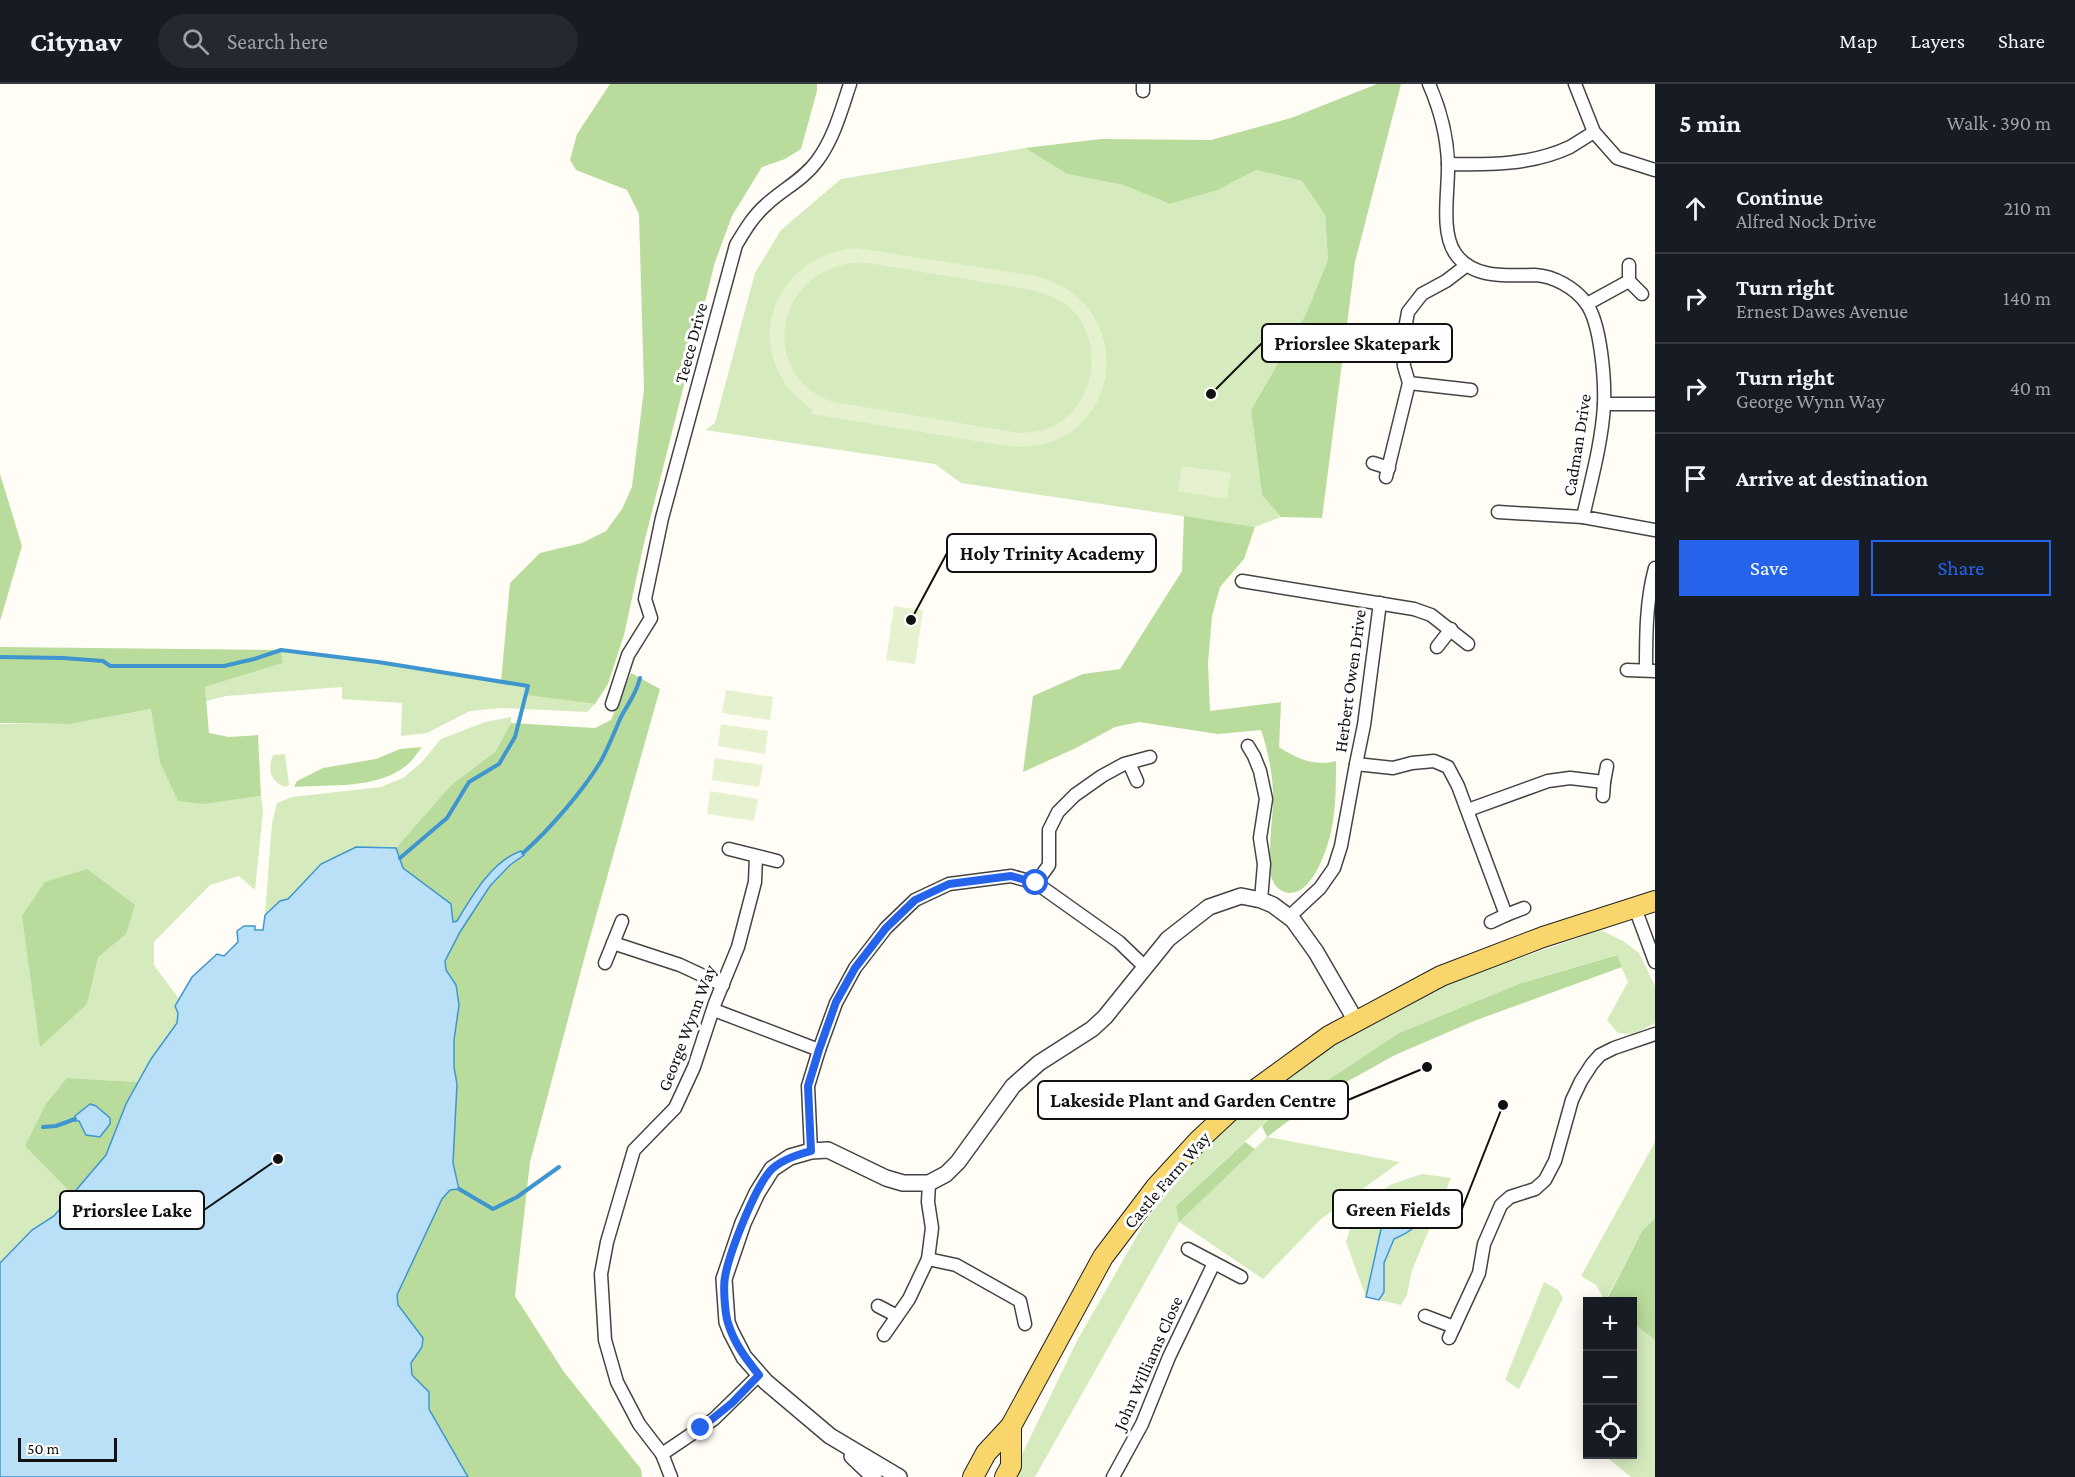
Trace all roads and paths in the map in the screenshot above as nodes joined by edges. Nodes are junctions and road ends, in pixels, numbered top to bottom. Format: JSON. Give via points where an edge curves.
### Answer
{"nodes":[{"id":1,"x":850,"y":84,"type":"edge"},
{"id":2,"x":1429,"y":84,"type":"edge"},
{"id":3,"x":1575,"y":84,"type":"edge"},
{"id":4,"x":1594,"y":132,"type":"junction"},
{"id":5,"x":1448,"y":164,"type":"junction"},
{"id":6,"x":1655,"y":170,"type":"edge"},
{"id":7,"x":1467,"y":265,"type":"junction"},
{"id":8,"x":1629,"y":265,"type":"dead end"},
{"id":9,"x":1629,"y":281,"type":"junction"},
{"id":10,"x":1642,"y":294,"type":"dead end"},
{"id":11,"x":1587,"y":304,"type":"junction"},
{"id":12,"x":1409,"y":383,"type":"junction"},
{"id":13,"x":1471,"y":390,"type":"dead end"},
{"id":14,"x":1604,"y":404,"type":"junction"},
{"id":15,"x":1655,"y":404,"type":"edge"},
{"id":16,"x":1373,"y":463,"type":"dead end"},
{"id":17,"x":1498,"y":512,"type":"dead end"},
{"id":18,"x":1583,"y":517,"type":"junction"},
{"id":19,"x":1655,"y":530,"type":"edge"},
{"id":20,"x":1655,"y":568,"type":"edge"},
{"id":21,"x":1242,"y":581,"type":"dead end"},
{"id":22,"x":1380,"y":603,"type":"junction"},
{"id":23,"x":1451,"y":629,"type":"junction"},
{"id":24,"x":1468,"y":644,"type":"dead end"},
{"id":25,"x":1437,"y":647,"type":"dead end"},
{"id":26,"x":1628,"y":670,"type":"dead end"},
{"id":27,"x":1651,"y":671,"type":"edge"},
{"id":28,"x":612,"y":704,"type":"dead end"},
{"id":29,"x":1248,"y":746,"type":"dead end"},
{"id":30,"x":1150,"y":757,"type":"dead end"},
{"id":31,"x":1129,"y":763,"type":"junction"},
{"id":32,"x":1356,"y":764,"type":"junction"},
{"id":33,"x":1607,"y":766,"type":"dead end"},
{"id":34,"x":1137,"y":781,"type":"dead end"},
{"id":35,"x":1604,"y":782,"type":"junction"},
{"id":36,"x":1603,"y":796,"type":"dead end"},
{"id":37,"x":1468,"y":810,"type":"junction"},
{"id":38,"x":729,"y":849,"type":"dead end"},
{"id":39,"x":756,"y":856,"type":"junction"},
{"id":40,"x":777,"y":861,"type":"dead end"},
{"id":41,"x":1036,"y":883,"type":"junction"},
{"id":42,"x":1261,"y":900,"type":"junction"},
{"id":43,"x":1655,"y":901,"type":"edge"},
{"id":44,"x":1524,"y":908,"type":"dead end"},
{"id":45,"x":1635,"y":908,"type":"junction"},
{"id":46,"x":1506,"y":915,"type":"junction"},
{"id":47,"x":1289,"y":917,"type":"junction"},
{"id":48,"x":622,"y":921,"type":"dead end"},
{"id":49,"x":1491,"y":922,"type":"dead end"},
{"id":50,"x":613,"y":943,"type":"junction"},
{"id":51,"x":1655,"y":962,"type":"edge"},
{"id":52,"x":605,"y":963,"type":"dead end"},
{"id":53,"x":1145,"y":967,"type":"junction"},
{"id":54,"x":723,"y":985,"type":"junction"},
{"id":55,"x":714,"y":1010,"type":"junction"},
{"id":56,"x":1356,"y":1021,"type":"junction"},
{"id":57,"x":1655,"y":1034,"type":"edge"},
{"id":58,"x":819,"y":1050,"type":"junction"},
{"id":59,"x":811,"y":1151,"type":"junction"},
{"id":60,"x":929,"y":1183,"type":"junction"},
{"id":61,"x":1188,"y":1249,"type":"dead end"},
{"id":62,"x":928,"y":1259,"type":"junction"},
{"id":63,"x":1214,"y":1263,"type":"junction"},
{"id":64,"x":1241,"y":1277,"type":"dead end"},
{"id":65,"x":878,"y":1306,"type":"dead end"},
{"id":66,"x":897,"y":1316,"type":"junction"},
{"id":67,"x":1425,"y":1316,"type":"dead end"},
{"id":68,"x":1025,"y":1324,"type":"dead end"},
{"id":69,"x":884,"y":1335,"type":"dead end"},
{"id":70,"x":759,"y":1375,"type":"junction"},
{"id":71,"x":1011,"y":1433,"type":"junction"},
{"id":72,"x":830,"y":1436,"type":"junction"},
{"id":73,"x":662,"y":1454,"type":"junction"},
{"id":74,"x":671,"y":1477,"type":"edge"},
{"id":75,"x":874,"y":1477,"type":"edge"},
{"id":76,"x":899,"y":1477,"type":"edge"},
{"id":77,"x":973,"y":1477,"type":"edge"},
{"id":78,"x":991,"y":1477,"type":"edge"},
{"id":79,"x":1005,"y":1477,"type":"edge"},
{"id":80,"x":1113,"y":1477,"type":"edge"}],
"edges":[{"from":1,"to":28,"type":"street","name":"Teece Drive","via":[[831,138],[816,162],[750,221],[736,245],[662,518],[645,599],[651,618],[628,655]]},
{"from":2,"to":5,"type":"street","via":[[1444,129]]},
{"from":3,"to":4,"type":"street"},
{"from":4,"to":5,"type":"street","via":[[1569,147],[1539,157],[1494,165]]},
{"from":4,"to":6,"type":"street","via":[[1617,158]]},
{"from":5,"to":7,"type":"street","via":[[1449,238],[1455,253]]},
{"from":7,"to":11,"type":"street","name":"Cadman Drive","via":[[1499,276],[1538,275],[1557,280]]},
{"from":7,"to":12,"type":"street","via":[[1422,294],[1408,312],[1402,345]]},
{"from":8,"to":9,"type":"street"},
{"from":9,"to":10,"type":"street"},
{"from":9,"to":11,"type":"street"},
{"from":11,"to":14,"type":"street","name":"Cadman Drive","via":[[1604,366]]},
{"from":12,"to":13,"type":"street"},
{"from":12,"to":16,"type":"street","via":[[1387,472]]},
{"from":14,"to":15,"type":"street"},
{"from":14,"to":18,"type":"street","name":"Cadman Drive"},
{"from":17,"to":18,"type":"street"},
{"from":18,"to":19,"type":"street","name":"Cadman Drive"},
{"from":20,"to":27,"type":"street","via":[[1646,633]]},
{"from":21,"to":22,"type":"street","name":"Herbert Owen Drive"},
{"from":22,"to":23,"type":"street","name":"Herbert Owen Drive","via":[[1423,612]]},
{"from":22,"to":32,"type":"street","name":"Herbert Owen Drive"},
{"from":23,"to":24,"type":"street","name":"Herbert Owen Drive"},
{"from":23,"to":25,"type":"street"},
{"from":26,"to":27,"type":"street"},
{"from":29,"to":42,"type":"street","via":[[1260,771],[1266,799],[1260,838],[1264,864]]},
{"from":30,"to":31,"type":"street"},
{"from":31,"to":34,"type":"street"},
{"from":31,"to":41,"type":"street","via":[[1102,776],[1058,812],[1049,830],[1049,865]]},
{"from":32,"to":37,"type":"street","via":[[1393,768],[1434,761],[1448,767]]},
{"from":32,"to":47,"type":"street","name":"Herbert Owen Drive","via":[[1334,868],[1320,888]]},
{"from":33,"to":35,"type":"street"},
{"from":35,"to":36,"type":"street"},
{"from":35,"to":37,"type":"street","via":[[1570,778],[1548,782]]},
{"from":37,"to":46,"type":"street"},
{"from":38,"to":39,"type":"street"},
{"from":39,"to":40,"type":"street"},
{"from":39,"to":54,"type":"street","name":"George Wynn Way","via":[[746,919]]},
{"from":41,"to":53,"type":"street","via":[[1119,942]]},
{"from":41,"to":58,"type":"street","via":[[1011,876],[991,878],[949,884],[915,900],[886,928],[855,968],[836,1002]]},
{"from":42,"to":47,"type":"street"},
{"from":42,"to":53,"type":"street","via":[[1241,896],[1209,907],[1168,939]]},
{"from":43,"to":45,"type":"main road","name":"Castle Farm Way"},
{"from":44,"to":46,"type":"street"},
{"from":45,"to":51,"type":"street"},
{"from":45,"to":56,"type":"main road","name":"Castle Farm Way","via":[[1543,937],[1441,976]]},
{"from":46,"to":49,"type":"street"},
{"from":47,"to":56,"type":"street","via":[[1316,952]]},
{"from":48,"to":50,"type":"street"},
{"from":50,"to":52,"type":"street"},
{"from":50,"to":54,"type":"street","via":[[680,965]]},
{"from":53,"to":60,"type":"street","via":[[1092,1029],[1013,1086],[958,1162]]},
{"from":54,"to":55,"type":"street","name":"George Wynn Way"},
{"from":55,"to":58,"type":"street"},
{"from":55,"to":73,"type":"street","name":"George Wynn Way","via":[[675,1108],[634,1150],[601,1274],[605,1340],[617,1382],[639,1424]]},
{"from":56,"to":71,"type":"main road","name":"Castle Farm Way","via":[[1244,1098],[1156,1187],[1103,1257]]},
{"from":57,"to":67,"type":"street","via":[[1614,1048],[1592,1064],[1572,1100],[1555,1161],[1545,1180],[1501,1205],[1484,1244],[1479,1273],[1452,1332]]},
{"from":58,"to":59,"type":"street","via":[[808,1086]]},
{"from":59,"to":60,"type":"street","via":[[828,1150],[903,1183]]},
{"from":59,"to":70,"type":"street","via":[[790,1157],[772,1169],[742,1223],[724,1280],[727,1322],[744,1357]]},
{"from":60,"to":62,"type":"street","via":[[932,1228]]},
{"from":61,"to":63,"type":"street"},
{"from":62,"to":66,"type":"street"},
{"from":62,"to":68,"type":"street","via":[[956,1265],[1020,1301]]},
{"from":63,"to":64,"type":"street"},
{"from":63,"to":80,"type":"street","name":"John Williams Close","via":[[1142,1424]]},
{"from":65,"to":66,"type":"street"},
{"from":66,"to":69,"type":"street"},
{"from":70,"to":72,"type":"street"},
{"from":70,"to":73,"type":"street","via":[[714,1419]]},
{"from":71,"to":77,"type":"main road","name":"Castle Farm Way","via":[[986,1453]]},
{"from":71,"to":78,"type":"main road"},
{"from":71,"to":79,"type":"main road","via":[[1011,1466]]},
{"from":72,"to":75,"type":"street"},
{"from":72,"to":76,"type":"street"},
{"from":73,"to":74,"type":"street","name":"George Wynn Way"}]}
